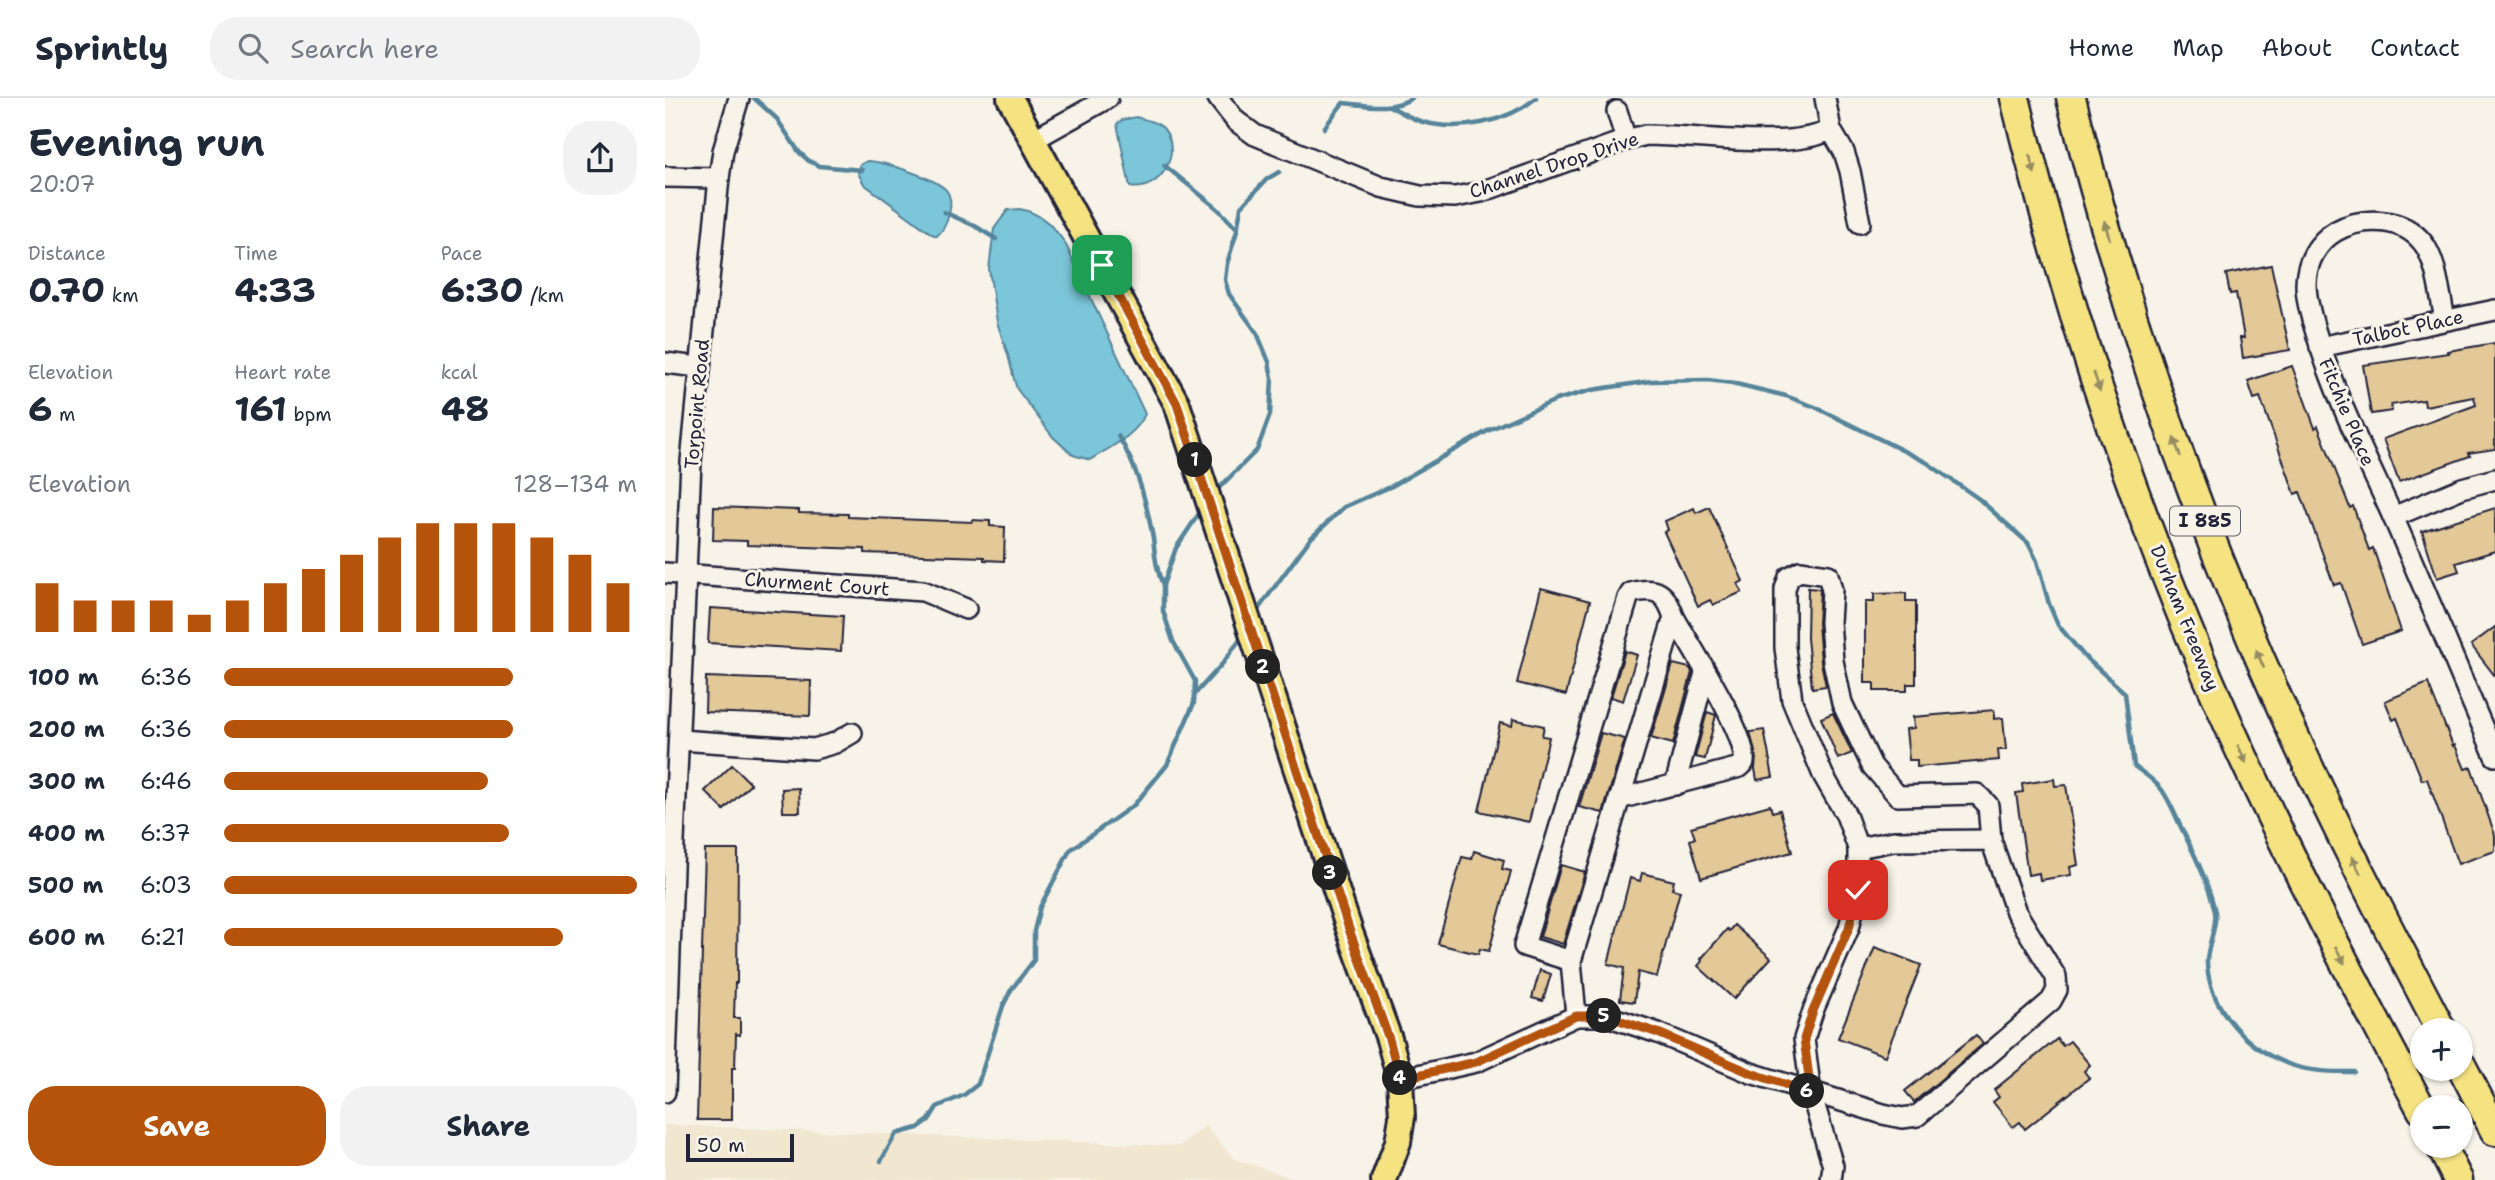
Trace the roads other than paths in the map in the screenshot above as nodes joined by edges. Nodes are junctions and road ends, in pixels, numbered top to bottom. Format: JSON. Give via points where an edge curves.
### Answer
{"nodes":[{"id":1,"x":739,"y":98,"type":"edge"},
{"id":2,"x":1010,"y":98,"type":"edge"},
{"id":3,"x":1108,"y":98,"type":"edge"},
{"id":4,"x":1218,"y":98,"type":"edge"},
{"id":5,"x":1825,"y":98,"type":"edge"},
{"id":6,"x":2015,"y":98,"type":"edge"},
{"id":7,"x":2071,"y":98,"type":"edge"},
{"id":8,"x":1617,"y":111,"type":"dead end"},
{"id":9,"x":1831,"y":130,"type":"junction"},
{"id":10,"x":1033,"y":140,"type":"junction"},
{"id":11,"x":1626,"y":140,"type":"junction"},
{"id":12,"x":665,"y":177,"type":"edge"},
{"id":13,"x":719,"y":178,"type":"junction"},
{"id":14,"x":1860,"y":223,"type":"dead end"},
{"id":15,"x":2495,"y":310,"type":"edge"},
{"id":16,"x":2445,"y":319,"type":"junction"},
{"id":17,"x":2320,"y":347,"type":"junction"},
{"id":18,"x":665,"y":363,"type":"edge"},
{"id":19,"x":699,"y":367,"type":"junction"},
{"id":20,"x":2495,"y":479,"type":"edge"},
{"id":21,"x":2393,"y":517,"type":"junction"},
{"id":22,"x":665,"y":573,"type":"edge"},
{"id":23,"x":688,"y":575,"type":"junction"},
{"id":24,"x":966,"y":609,"type":"dead end"},
{"id":25,"x":1674,"y":617,"type":"junction"},
{"id":26,"x":1706,"y":673,"type":"junction"},
{"id":27,"x":2487,"y":717,"type":"edge"},
{"id":28,"x":852,"y":733,"type":"dead end"},
{"id":29,"x":679,"y":740,"type":"junction"},
{"id":30,"x":2495,"y":757,"type":"edge"},
{"id":31,"x":1675,"y":785,"type":"junction"},
{"id":32,"x":1619,"y":799,"type":"junction"},
{"id":33,"x":1991,"y":840,"type":"junction"},
{"id":34,"x":669,"y":841,"type":"edge"},
{"id":35,"x":1858,"y":848,"type":"junction"},
{"id":36,"x":1571,"y":961,"type":"junction"},
{"id":37,"x":1576,"y":1016,"type":"junction"},
{"id":38,"x":2435,"y":1018,"type":"edge"},
{"id":39,"x":1400,"y":1079,"type":"junction"},
{"id":40,"x":2469,"y":1081,"type":"edge"},
{"id":41,"x":665,"y":1092,"type":"edge"},
{"id":42,"x":1811,"y":1093,"type":"junction"},
{"id":43,"x":2414,"y":1095,"type":"edge"},
{"id":44,"x":2495,"y":1131,"type":"edge"},
{"id":45,"x":1384,"y":1180,"type":"edge"},
{"id":46,"x":1831,"y":1180,"type":"edge"}],
"edges":[{"from":1,"to":13,"type":"street","name":"Torpoint Road"},
{"from":2,"to":10,"type":"main road"},
{"from":3,"to":10,"type":"street"},
{"from":4,"to":11,"type":"street","name":"Channel Drop Drive","via":[[1236,121],[1255,135],[1381,187],[1420,195],[1455,197],[1481,192]]},
{"from":5,"to":9,"type":"street"},
{"from":6,"to":43,"type":"highway","name":"Durham Freeway","number":"I 885","one_way":true,"via":[[2089,360],[2171,586],[2278,831]]},
{"from":38,"to":7,"type":"highway","number":"I 885","one_way":true,"via":[[2316,783],[2222,565],[2142,343]]},
{"from":8,"to":11,"type":"street"},
{"from":9,"to":11,"type":"street","name":"Channel Drop Drive","via":[[1774,141],[1670,135]]},
{"from":9,"to":14,"type":"street","via":[[1847,162]]},
{"from":10,"to":39,"type":"main road","via":[[1177,404]]},
{"from":12,"to":13,"type":"street"},
{"from":13,"to":19,"type":"street","name":"Torpoint Road"},
{"from":15,"to":16,"type":"street","name":"Talbot Place"},
{"from":16,"to":17,"type":"street","name":"Talbot Place"},
{"from":16,"to":17,"type":"street","name":"Fitchie Place","via":[[2435,268],[2424,243],[2406,229],[2368,220],[2334,233],[2309,263],[2306,285]]},
{"from":17,"to":21,"type":"street","name":"Fitchie Place"},
{"from":18,"to":19,"type":"street"},
{"from":19,"to":23,"type":"street","name":"Torpoint Road"},
{"from":20,"to":21,"type":"street"},
{"from":21,"to":27,"type":"street","name":"Fitchie Place"},
{"from":22,"to":23,"type":"street","name":"Churment Court"},
{"from":23,"to":24,"type":"street","name":"Churment Court","via":[[923,591]]},
{"from":23,"to":29,"type":"street","name":"Torpoint Road"},
{"from":25,"to":26,"type":"street"},
{"from":25,"to":32,"type":"street"},
{"from":25,"to":36,"type":"street","via":[[1668,599],[1655,591],[1631,593],[1628,598],[1524,946]]},
{"from":26,"to":31,"type":"street"},
{"from":26,"to":31,"type":"street","via":[[1735,729],[1744,763]]},
{"from":27,"to":30,"type":"street","name":"Fitchie Place"},
{"from":28,"to":29,"type":"street","via":[[814,749]]},
{"from":29,"to":34,"type":"street","name":"Torpoint Road"},
{"from":31,"to":32,"type":"street"},
{"from":32,"to":36,"type":"street"},
{"from":33,"to":35,"type":"street","via":[[1894,841]]},
{"from":33,"to":35,"type":"street","via":[[1988,804],[1977,794],[1898,796],[1872,765],[1842,703],[1833,661],[1828,575],[1800,571],[1789,577],[1785,589],[1785,648],[1792,700]]},
{"from":33,"to":42,"type":"street","via":[[2016,912],[2056,977],[2057,990],[2050,1001],[1917,1116],[1883,1114]]},
{"from":34,"to":41,"type":"street","name":"Torpoint Road"},
{"from":35,"to":42,"type":"street","via":[[1858,890],[1849,928],[1804,1039]]},
{"from":36,"to":37,"type":"street"},
{"from":37,"to":39,"type":"street","via":[[1476,1062]]},
{"from":37,"to":42,"type":"street","via":[[1623,1021]]},
{"from":39,"to":45,"type":"main road","via":[[1402,1117]]},
{"from":40,"to":44,"type":"highway"},
{"from":42,"to":46,"type":"street","via":[[1833,1166]]}]}
